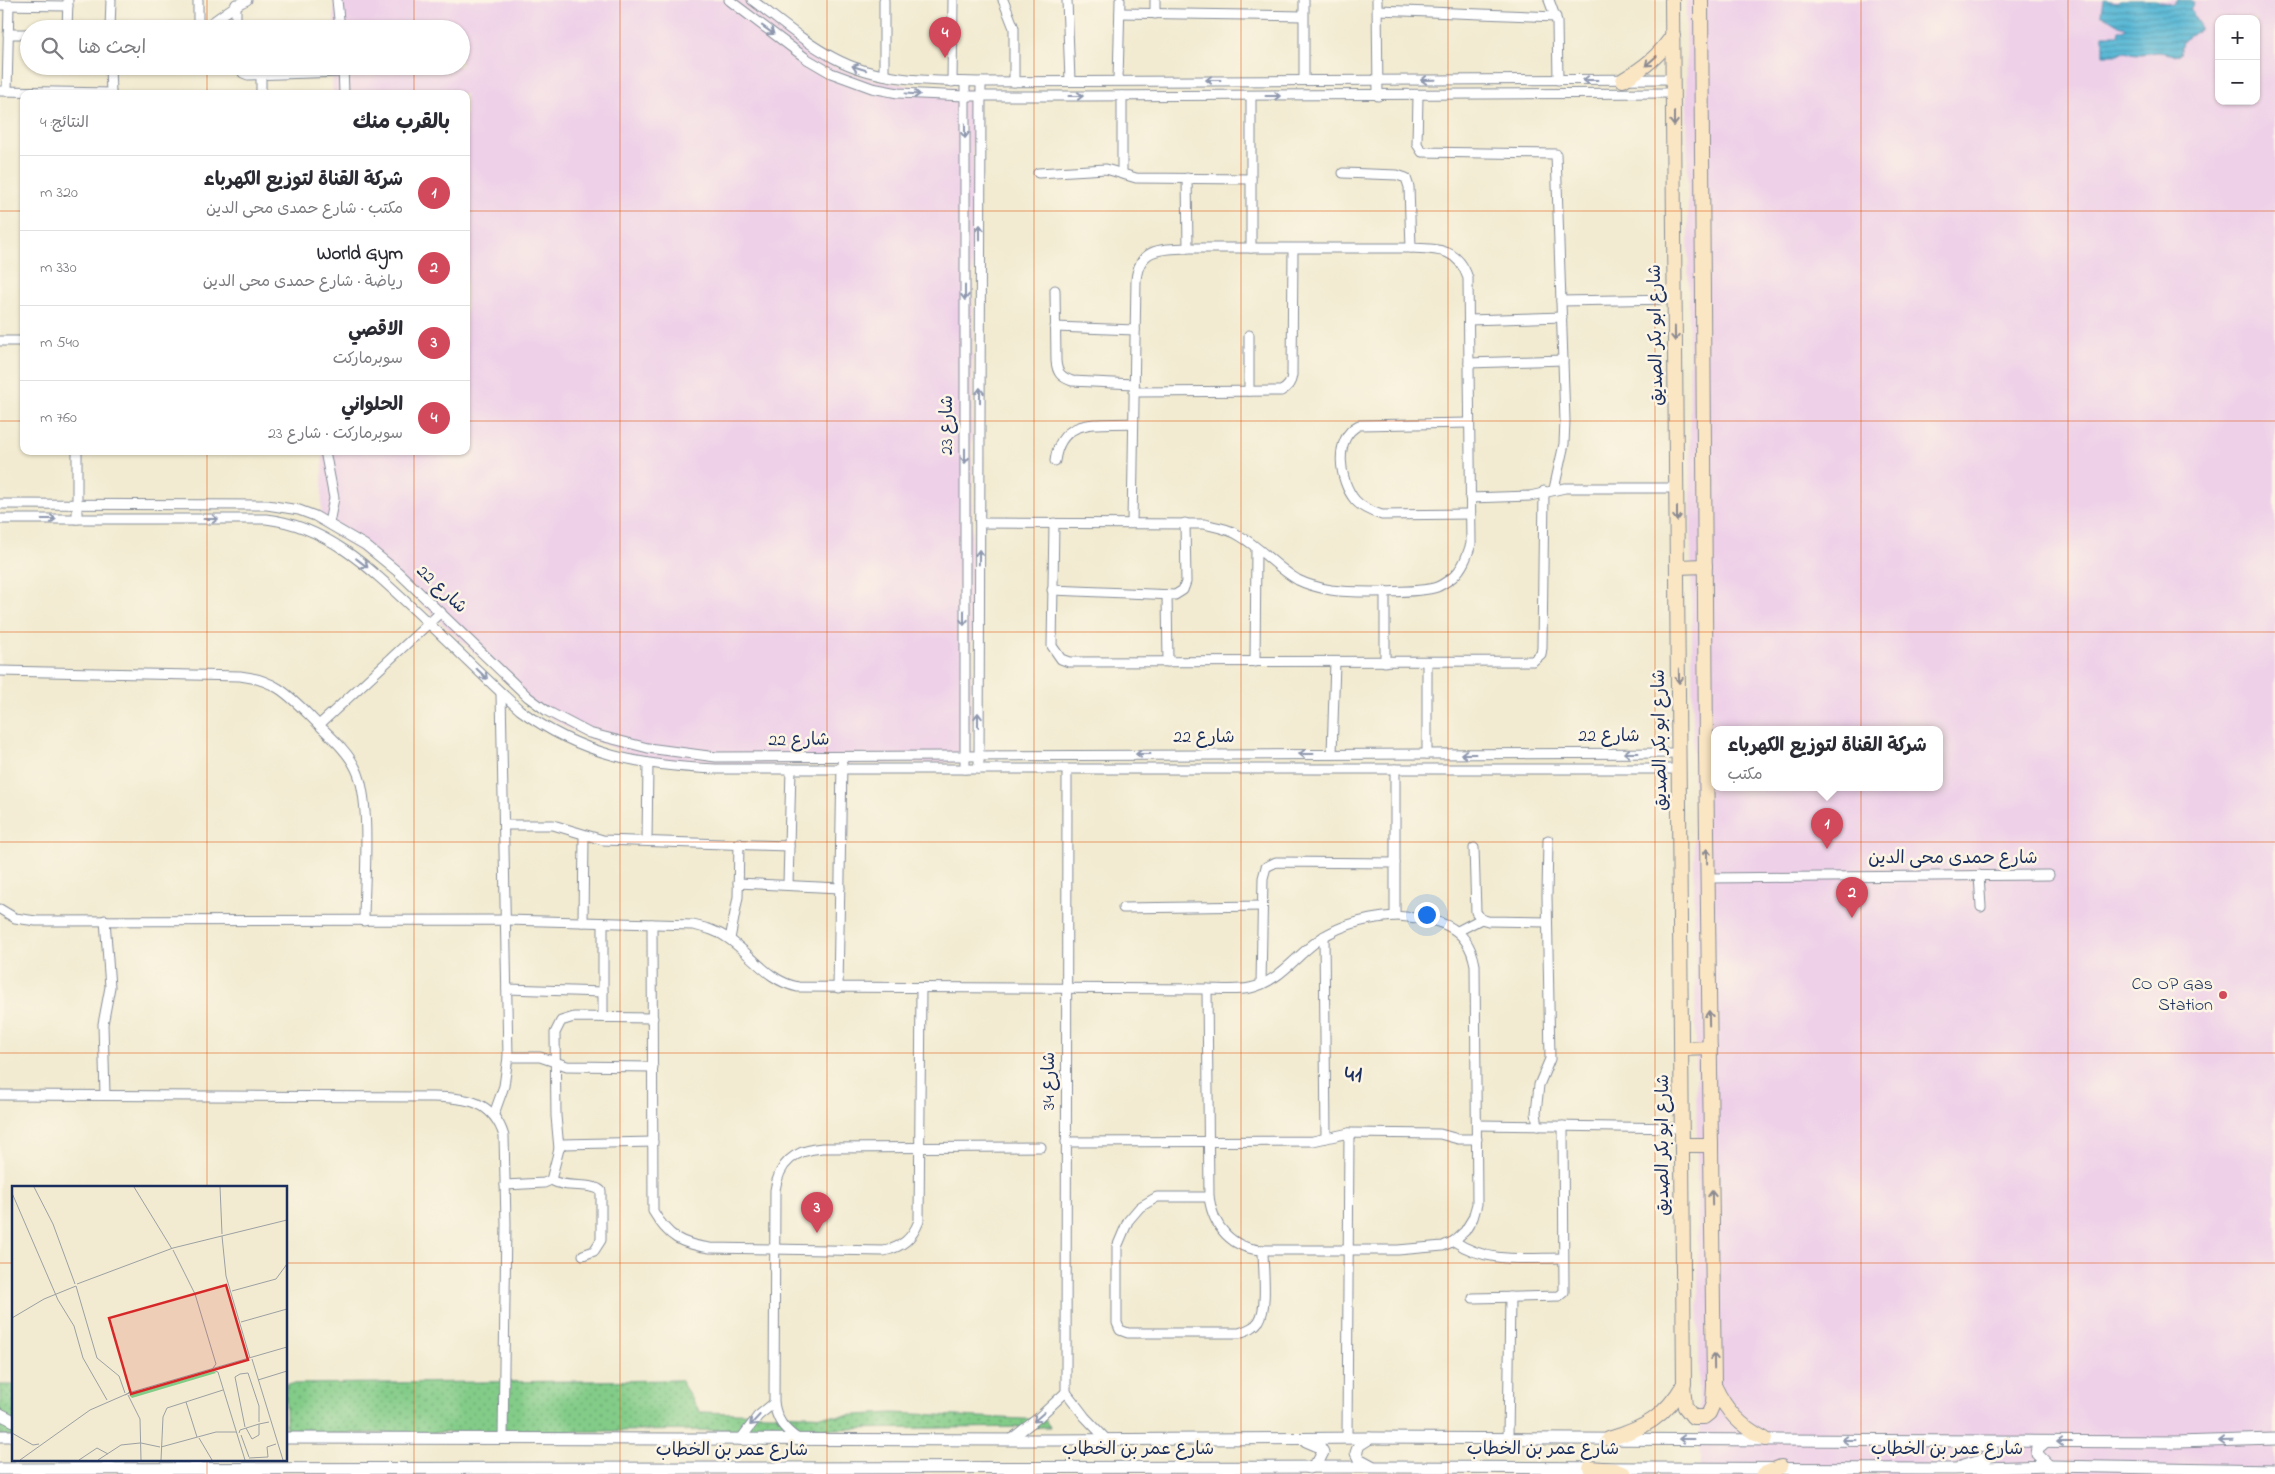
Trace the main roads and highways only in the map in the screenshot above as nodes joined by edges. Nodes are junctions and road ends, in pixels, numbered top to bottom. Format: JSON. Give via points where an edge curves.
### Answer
{"nodes":[{"id":1,"x":1672,"y":0,"type":"edge"},
{"id":2,"x":1701,"y":0,"type":"edge"},
{"id":3,"x":1672,"y":35,"type":"junction"},
{"id":4,"x":1623,"y":80,"type":"road end"},
{"id":5,"x":1705,"y":566,"type":"junction"},
{"id":6,"x":1678,"y":567,"type":"junction"},
{"id":7,"x":1682,"y":1048,"type":"junction"},
{"id":8,"x":1710,"y":1048,"type":"junction"},
{"id":9,"x":1682,"y":1145,"type":"junction"},
{"id":10,"x":1711,"y":1145,"type":"junction"},
{"id":11,"x":1684,"y":1384,"type":"junction"},
{"id":12,"x":1714,"y":1385,"type":"junction"},
{"id":13,"x":1609,"y":1439,"type":"road end"},
{"id":14,"x":1765,"y":1439,"type":"road end"},
{"id":15,"x":1782,"y":1467,"type":"road end"},
{"id":16,"x":1590,"y":1468,"type":"road end"},
{"id":17,"x":1625,"y":1474,"type":"edge"},
{"id":18,"x":1764,"y":1474,"type":"edge"}],
"edges":[{"from":1,"to":3,"type":"main road","name":"شارع ابو بكر الصديق"},
{"from":2,"to":5,"type":"main road"},
{"from":3,"to":4,"type":"main road","one_way":true,"via":[[1656,57]]},
{"from":3,"to":6,"type":"main road","name":"شارع ابو بكر الصديق","one_way":true},
{"from":5,"to":6,"type":"main road"},
{"from":8,"to":5,"type":"main road","one_way":true},
{"from":6,"to":7,"type":"main road","name":"شارع ابو بكر الصديق","one_way":true},
{"from":7,"to":8,"type":"main road"},
{"from":7,"to":9,"type":"main road","name":"شارع ابو بكر الصديق"},
{"from":8,"to":10,"type":"main road"},
{"from":9,"to":10,"type":"main road"},
{"from":9,"to":11,"type":"main road","name":"شارع ابو بكر الصديق"},
{"from":12,"to":10,"type":"main road","one_way":true},
{"from":11,"to":12,"type":"main road","name":"شارع ابو بكر الصديق","via":[[1686,1407],[1693,1417],[1698,1418],[1709,1413]]},
{"from":11,"to":13,"type":"main road","via":[[1666,1411],[1653,1421]]},
{"from":12,"to":14,"type":"main road","via":[[1734,1419]]},
{"from":15,"to":18,"type":"main road"},
{"from":16,"to":17,"type":"main road"}]}
